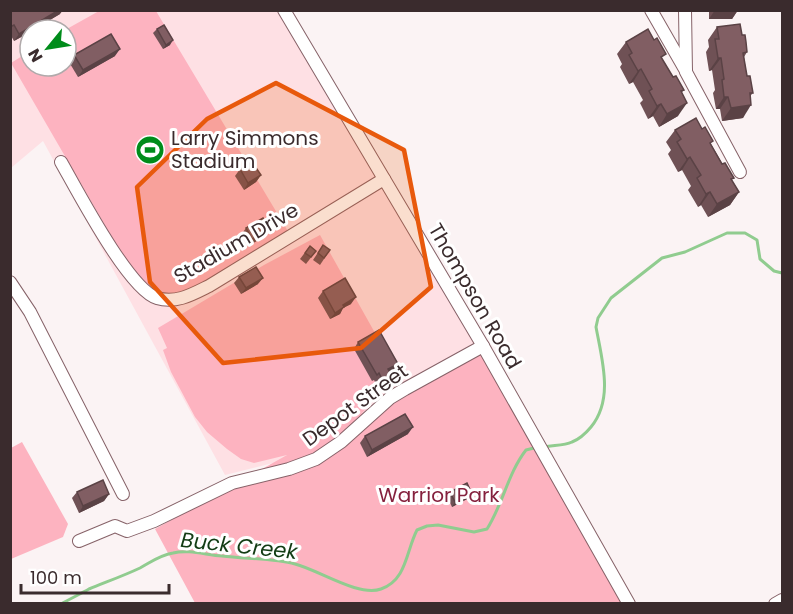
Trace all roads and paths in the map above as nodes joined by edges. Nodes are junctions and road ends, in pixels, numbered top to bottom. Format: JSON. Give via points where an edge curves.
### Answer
{"nodes":[{"id":1,"x":284,"y":10,"type":"edge"},
{"id":2,"x":651,"y":10,"type":"edge"},
{"id":3,"x":685,"y":10,"type":"edge"},
{"id":4,"x":686,"y":72,"type":"junction"},
{"id":5,"x":61,"y":162,"type":"dead end"},
{"id":6,"x":740,"y":172,"type":"dead end"},
{"id":7,"x":384,"y":178,"type":"junction"},
{"id":8,"x":10,"y":282,"type":"edge"},
{"id":9,"x":483,"y":346,"type":"junction"},
{"id":10,"x":123,"y":494,"type":"dead end"},
{"id":11,"x":79,"y":541,"type":"dead end"},
{"id":12,"x":783,"y":600,"type":"edge"},
{"id":13,"x":629,"y":603,"type":"edge"},
{"id":14,"x":776,"y":603,"type":"edge"}],
"edges":[{"from":1,"to":7,"type":"street","name":"Thompson Road"},
{"from":2,"to":4,"type":"street"},
{"from":3,"to":4,"type":"street"},
{"from":4,"to":6,"type":"street"},
{"from":5,"to":7,"type":"street","name":"Stadium Drive","via":[[133,279],[151,296],[166,300],[185,297],[209,286]]},
{"from":7,"to":9,"type":"street","name":"Thompson Road"},
{"from":8,"to":10,"type":"street","via":[[30,312]]},
{"from":9,"to":11,"type":"street","name":"Depot Street","via":[[398,393],[316,459],[231,483],[127,531],[115,526]]},
{"from":9,"to":13,"type":"street","name":"Thompson Road"},
{"from":12,"to":14,"type":"street"}]}
